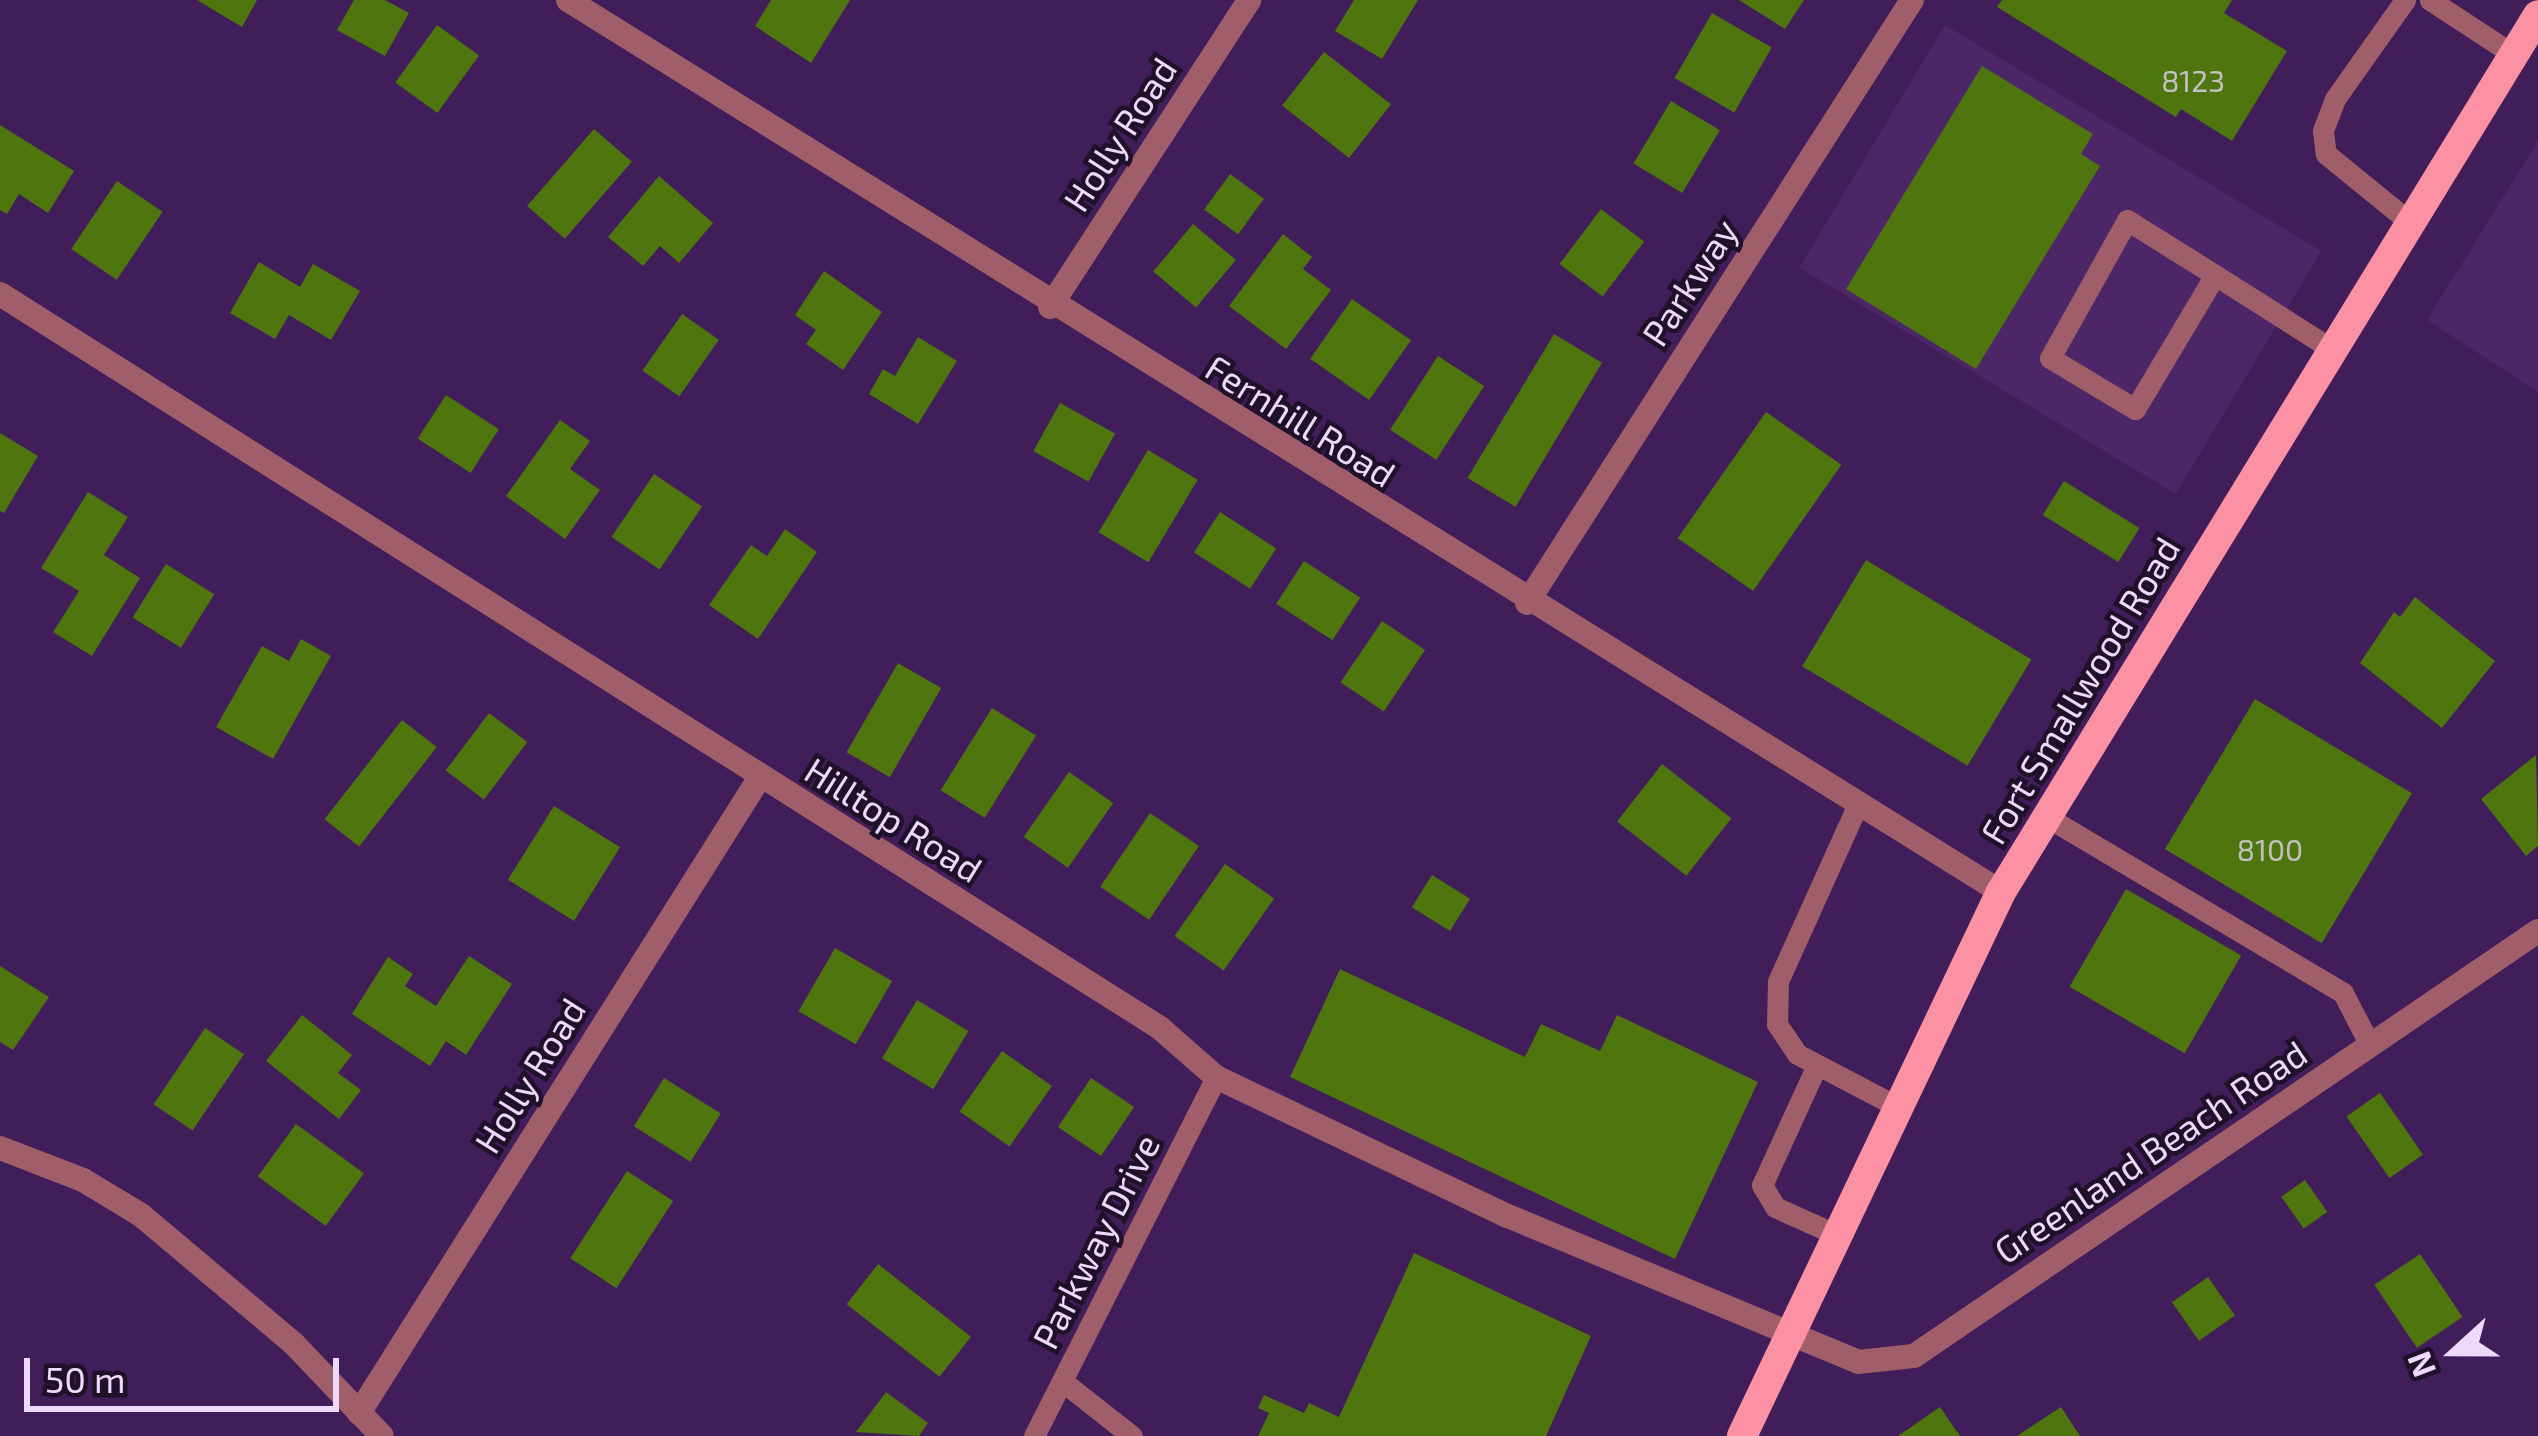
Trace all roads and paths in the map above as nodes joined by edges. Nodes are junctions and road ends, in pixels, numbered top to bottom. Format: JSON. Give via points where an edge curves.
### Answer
{"nodes":[{"id":1,"x":1249,"y":0,"type":"edge"},
{"id":2,"x":1912,"y":0,"type":"edge"},
{"id":3,"x":2405,"y":0,"type":"edge"},
{"id":4,"x":2430,"y":0,"type":"edge"},
{"id":5,"x":580,"y":3,"type":"edge"},
{"id":6,"x":2538,"y":15,"type":"edge"},
{"id":7,"x":2514,"y":56,"type":"junction"},
{"id":8,"x":2411,"y":223,"type":"junction"},
{"id":9,"x":2215,"y":275,"type":"junction"},
{"id":10,"x":0,"y":295,"type":"edge"},
{"id":11,"x":1050,"y":307,"type":"junction"},
{"id":12,"x":2333,"y":350,"type":"junction"},
{"id":13,"x":1527,"y":603,"type":"junction"},
{"id":14,"x":760,"y":777,"type":"junction"},
{"id":15,"x":1858,"y":804,"type":"junction"},
{"id":16,"x":2047,"y":817,"type":"junction"},
{"id":17,"x":2001,"y":892,"type":"junction"},
{"id":18,"x":2538,"y":931,"type":"edge"},
{"id":19,"x":2370,"y":1045,"type":"junction"},
{"id":20,"x":1817,"y":1065,"type":"junction"},
{"id":21,"x":1216,"y":1077,"type":"junction"},
{"id":22,"x":1897,"y":1106,"type":"junction"},
{"id":23,"x":0,"y":1148,"type":"edge"},
{"id":24,"x":1835,"y":1234,"type":"junction"},
{"id":25,"x":1785,"y":1336,"type":"junction"},
{"id":26,"x":1062,"y":1381,"type":"junction"},
{"id":27,"x":358,"y":1413,"type":"junction"},
{"id":28,"x":382,"y":1436,"type":"edge"},
{"id":29,"x":1034,"y":1436,"type":"edge"},
{"id":30,"x":1132,"y":1436,"type":"edge"},
{"id":31,"x":1742,"y":1436,"type":"edge"}],
"edges":[{"from":1,"to":11,"type":"street","name":"Holly Road"},
{"from":2,"to":13,"type":"street","name":"Parkway"},
{"from":3,"to":8,"type":"lane","via":[[2335,99],[2323,131],[2326,154]]},
{"from":4,"to":7,"type":"lane"},
{"from":5,"to":11,"type":"street","name":"Fernhill Road"},
{"from":6,"to":7,"type":"main road","name":"Fort Smallwood Road"},
{"from":7,"to":8,"type":"main road","name":"Fort Smallwood Road"},
{"from":8,"to":12,"type":"main road","name":"Fort Smallwood Road"},
{"from":9,"to":9,"type":"lane","via":[[2127,220],[2050,358],[2135,409]]},
{"from":9,"to":12,"type":"lane"},
{"from":10,"to":14,"type":"street","name":"Hilltop Road"},
{"from":11,"to":13,"type":"street","name":"Fernhill Road"},
{"from":12,"to":16,"type":"main road","name":"Fort Smallwood Road"},
{"from":13,"to":15,"type":"street","name":"Fernhill Road"},
{"from":14,"to":21,"type":"street","name":"Hilltop Road","via":[[1160,1028]]},
{"from":14,"to":27,"type":"street","name":"Holly Road"},
{"from":15,"to":17,"type":"street","name":"Fernhill Road"},
{"from":15,"to":20,"type":"lane","via":[[1778,981],[1777,1024]]},
{"from":16,"to":17,"type":"main road","name":"Fort Smallwood Road"},
{"from":16,"to":19,"type":"lane","via":[[2343,993]]},
{"from":17,"to":22,"type":"main road","name":"Fort Smallwood Road"},
{"from":18,"to":19,"type":"street","name":"Greenland Beach Road"},
{"from":19,"to":25,"type":"street","name":"Greenland Beach Road","via":[[1914,1356],[1858,1362]]},
{"from":20,"to":22,"type":"lane"},
{"from":20,"to":24,"type":"lane","via":[[1762,1185],[1775,1207]]},
{"from":21,"to":25,"type":"street","name":"Hilltop Road"},
{"from":21,"to":26,"type":"lane","name":"Parkway Drive"},
{"from":22,"to":24,"type":"main road","name":"Fort Smallwood Road"},
{"from":23,"to":27,"type":"street","via":[[83,1180],[140,1215],[294,1344]]},
{"from":24,"to":25,"type":"main road","name":"Fort Smallwood Road"},
{"from":25,"to":31,"type":"main road","name":"Fort Smallwood Road"},
{"from":26,"to":29,"type":"lane","name":"Parkway Drive"},
{"from":26,"to":30,"type":"lane"},
{"from":27,"to":28,"type":"street"}]}
